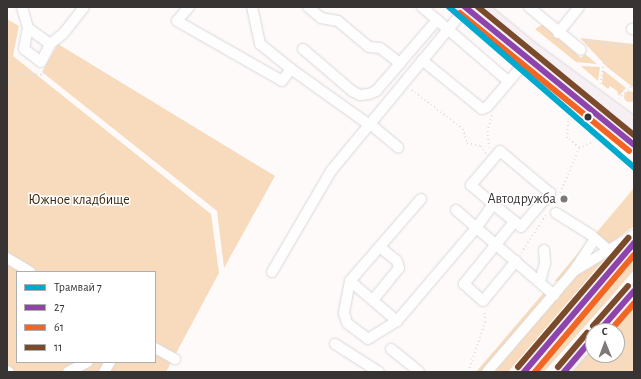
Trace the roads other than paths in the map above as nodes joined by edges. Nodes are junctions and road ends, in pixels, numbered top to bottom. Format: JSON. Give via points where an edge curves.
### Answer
{"nodes":[{"id":1,"x":22,"y":7,"type":"edge"},
{"id":2,"x":84,"y":7,"type":"edge"},
{"id":3,"x":189,"y":7,"type":"edge"},
{"id":4,"x":252,"y":7,"type":"edge"},
{"id":5,"x":308,"y":7,"type":"edge"},
{"id":6,"x":422,"y":7,"type":"edge"},
{"id":7,"x":466,"y":7,"type":"edge"},
{"id":8,"x":482,"y":7,"type":"edge"},
{"id":9,"x":528,"y":7,"type":"edge"},
{"id":10,"x":580,"y":7,"type":"edge"},
{"id":11,"x":436,"y":20,"type":"junction"},
{"id":12,"x":28,"y":28,"type":"junction"},
{"id":13,"x":448,"y":29,"type":"junction"},
{"id":14,"x":558,"y":33,"type":"junction"},
{"id":15,"x":50,"y":44,"type":"junction"},
{"id":16,"x":303,"y":49,"type":"dead end"},
{"id":17,"x":581,"y":50,"type":"dead end"},
{"id":18,"x":528,"y":59,"type":"junction"},
{"id":19,"x":422,"y":60,"type":"junction"},
{"id":20,"x":400,"y":63,"type":"junction"},
{"id":21,"x":291,"y":69,"type":"junction"},
{"id":22,"x":508,"y":81,"type":"junction"},
{"id":23,"x":368,"y":123,"type":"junction"},
{"id":24,"x":634,"y":123,"type":"edge"},
{"id":25,"x":634,"y":145,"type":"edge"},
{"id":26,"x":398,"y":147,"type":"dead end"},
{"id":27,"x":421,"y":199,"type":"dead end"},
{"id":28,"x":493,"y":204,"type":"junction"},
{"id":29,"x":456,"y":210,"type":"dead end"},
{"id":30,"x":556,"y":213,"type":"dead end"},
{"id":31,"x":514,"y":222,"type":"junction"},
{"id":32,"x":477,"y":227,"type":"junction"},
{"id":33,"x":634,"y":235,"type":"edge"},
{"id":34,"x":595,"y":239,"type":"junction"},
{"id":35,"x":634,"y":243,"type":"edge"},
{"id":36,"x":497,"y":245,"type":"junction"},
{"id":37,"x":380,"y":247,"type":"junction"},
{"id":38,"x":544,"y":250,"type":"dead end"},
{"id":39,"x":608,"y":250,"type":"junction"},
{"id":40,"x":7,"y":258,"type":"edge"},
{"id":41,"x":516,"y":261,"type":"junction"},
{"id":42,"x":28,"y":271,"type":"edge"},
{"id":43,"x":574,"y":271,"type":"junction"},
{"id":44,"x":272,"y":272,"type":"dead end"},
{"id":45,"x":350,"y":281,"type":"junction"},
{"id":46,"x":540,"y":281,"type":"junction"},
{"id":47,"x":634,"y":291,"type":"edge"},
{"id":48,"x":554,"y":295,"type":"junction"},
{"id":49,"x":373,"y":300,"type":"junction"},
{"id":50,"x":396,"y":321,"type":"junction"},
{"id":51,"x":606,"y":323,"type":"edge"},
{"id":52,"x":335,"y":344,"type":"dead end"},
{"id":53,"x":585,"y":347,"type":"edge"},
{"id":54,"x":156,"y":349,"type":"edge"},
{"id":55,"x":391,"y":349,"type":"dead end"},
{"id":56,"x":175,"y":359,"type":"dead end"},
{"id":57,"x":86,"y":363,"type":"edge"},
{"id":58,"x":109,"y":363,"type":"edge"},
{"id":59,"x":68,"y":372,"type":"edge"},
{"id":60,"x":104,"y":372,"type":"edge"},
{"id":61,"x":379,"y":372,"type":"edge"},
{"id":62,"x":419,"y":372,"type":"edge"},
{"id":63,"x":487,"y":372,"type":"edge"},
{"id":64,"x":524,"y":372,"type":"edge"},
{"id":65,"x":564,"y":372,"type":"edge"}],
"edges":[{"from":1,"to":12,"type":"street"},
{"from":2,"to":15,"type":"street","via":[[63,34]]},
{"from":3,"to":21,"type":"street","via":[[177,21],[282,81]]},
{"from":4,"to":21,"type":"street","via":[[260,44]]},
{"from":5,"to":20,"type":"street","via":[[320,18],[338,21],[369,46],[380,48]]},
{"from":6,"to":11,"type":"street"},
{"from":7,"to":13,"type":"street"},
{"from":7,"to":18,"type":"main road"},
{"from":8,"to":24,"type":"main road","via":[[529,46]]},
{"from":9,"to":14,"type":"street"},
{"from":10,"to":14,"type":"street"},
{"from":11,"to":13,"type":"street"},
{"from":11,"to":20,"type":"street"},
{"from":12,"to":15,"type":"street"},
{"from":12,"to":15,"type":"street","via":[[24,48],[42,62]]},
{"from":13,"to":19,"type":"street"},
{"from":13,"to":22,"type":"street"},
{"from":14,"to":17,"type":"street"},
{"from":16,"to":20,"type":"street","via":[[360,95],[376,90]]},
{"from":18,"to":22,"type":"street"},
{"from":18,"to":25,"type":"main road"},
{"from":19,"to":22,"type":"street","via":[[482,109],[487,107]]},
{"from":19,"to":23,"type":"street"},
{"from":21,"to":23,"type":"street"},
{"from":23,"to":26,"type":"street"},
{"from":23,"to":44,"type":"street","via":[[331,170]]},
{"from":27,"to":37,"type":"street"},
{"from":28,"to":31,"type":"street"},
{"from":28,"to":31,"type":"street","via":[[471,186],[500,151],[550,193],[521,227]]},
{"from":28,"to":32,"type":"street"},
{"from":29,"to":32,"type":"street"},
{"from":30,"to":34,"type":"street"},
{"from":31,"to":36,"type":"street"},
{"from":32,"to":36,"type":"street"},
{"from":32,"to":50,"type":"street"},
{"from":33,"to":39,"type":"street"},
{"from":34,"to":39,"type":"street"},
{"from":34,"to":43,"type":"street"},
{"from":35,"to":64,"type":"main road"},
{"from":36,"to":41,"type":"street"},
{"from":36,"to":41,"type":"street","via":[[464,284],[483,301]]},
{"from":37,"to":45,"type":"street"},
{"from":37,"to":49,"type":"street","via":[[397,261],[399,268]]},
{"from":38,"to":46,"type":"street","via":[[545,263]]},
{"from":39,"to":43,"type":"street"},
{"from":40,"to":42,"type":"street"},
{"from":41,"to":46,"type":"street"},
{"from":43,"to":48,"type":"street"},
{"from":45,"to":49,"type":"street"},
{"from":45,"to":50,"type":"street","via":[[344,313],[347,323],[368,339]]},
{"from":46,"to":48,"type":"street"},
{"from":47,"to":51,"type":"main road"},
{"from":48,"to":63,"type":"street"},
{"from":49,"to":50,"type":"street"},
{"from":52,"to":61,"type":"street"},
{"from":53,"to":65,"type":"main road"},
{"from":54,"to":56,"type":"street"},
{"from":55,"to":62,"type":"street"},
{"from":57,"to":59,"type":"street"},
{"from":58,"to":60,"type":"street"}]}
